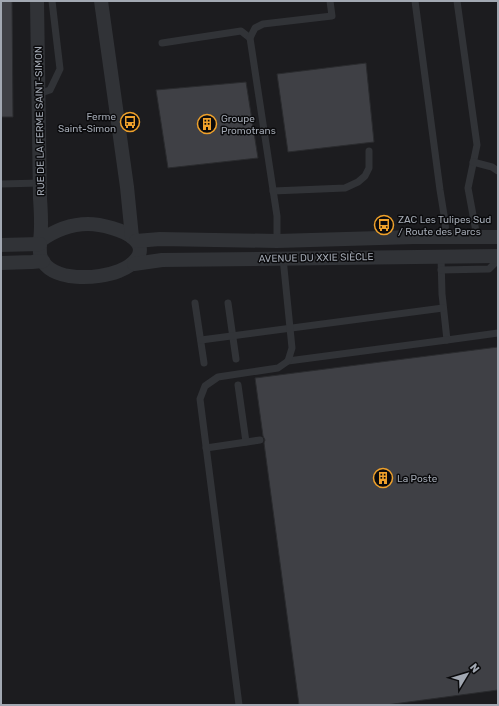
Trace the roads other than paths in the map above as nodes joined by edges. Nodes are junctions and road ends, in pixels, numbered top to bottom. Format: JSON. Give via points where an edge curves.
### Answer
{"nodes":[{"id":1,"x":37,"y":1,"type":"edge"},
{"id":2,"x":52,"y":1,"type":"edge"},
{"id":3,"x":101,"y":1,"type":"edge"},
{"id":4,"x":330,"y":1,"type":"edge"},
{"id":5,"x":414,"y":1,"type":"edge"},
{"id":6,"x":457,"y":1,"type":"edge"},
{"id":7,"x":250,"y":38,"type":"junction"},
{"id":8,"x":162,"y":43,"type":"dead end"},
{"id":9,"x":38,"y":94,"type":"junction"},
{"id":10,"x":369,"y":151,"type":"dead end"},
{"id":11,"x":473,"y":162,"type":"junction"},
{"id":12,"x":498,"y":171,"type":"edge"},
{"id":13,"x":40,"y":183,"type":"junction"},
{"id":14,"x":1,"y":184,"type":"edge"},
{"id":15,"x":273,"y":191,"type":"junction"},
{"id":16,"x":446,"y":237,"type":"junction"},
{"id":17,"x":477,"y":237,"type":"junction"},
{"id":18,"x":498,"y":237,"type":"edge"},
{"id":19,"x":134,"y":239,"type":"junction"},
{"id":20,"x":277,"y":241,"type":"junction"},
{"id":21,"x":40,"y":242,"type":"junction"},
{"id":22,"x":1,"y":245,"type":"edge"},
{"id":23,"x":498,"y":256,"type":"edge"},
{"id":24,"x":283,"y":258,"type":"junction"},
{"id":25,"x":498,"y":260,"type":"edge"},
{"id":26,"x":43,"y":261,"type":"junction"},
{"id":27,"x":1,"y":263,"type":"edge"},
{"id":28,"x":441,"y":263,"type":"junction"},
{"id":29,"x":134,"y":264,"type":"junction"},
{"id":30,"x":195,"y":303,"type":"dead end"},
{"id":31,"x":228,"y":303,"type":"dead end"},
{"id":32,"x":443,"y":308,"type":"junction"},
{"id":33,"x":290,"y":329,"type":"junction"},
{"id":34,"x":498,"y":333,"type":"edge"},
{"id":35,"x":233,"y":335,"type":"junction"},
{"id":36,"x":201,"y":340,"type":"junction"},
{"id":37,"x":447,"y":340,"type":"junction"},
{"id":38,"x":236,"y":359,"type":"dead end"},
{"id":39,"x":288,"y":361,"type":"junction"},
{"id":40,"x":204,"y":363,"type":"dead end"},
{"id":41,"x":238,"y":385,"type":"dead end"},
{"id":42,"x":260,"y":440,"type":"dead end"},
{"id":43,"x":246,"y":442,"type":"junction"},
{"id":44,"x":206,"y":448,"type":"junction"},
{"id":45,"x":239,"y":705,"type":"edge"}],
"edges":[{"from":1,"to":9,"type":"street","name":"RUE DE LA FERME SAINT-SIMON"},
{"from":2,"to":9,"type":"lane","via":[[60,69],[50,90]]},
{"from":3,"to":19,"type":"street"},
{"from":4,"to":7,"type":"lane","via":[[332,16],[263,24],[255,28]]},
{"from":5,"to":16,"type":"lane"},
{"from":6,"to":11,"type":"lane","via":[[477,146]]},
{"from":7,"to":8,"type":"lane","via":[[241,31]]},
{"from":7,"to":15,"type":"lane"},
{"from":9,"to":13,"type":"street","name":"RUE DE LA FERME SAINT-SIMON"},
{"from":10,"to":15,"type":"lane","via":[[369,168],[365,176],[345,188]]},
{"from":11,"to":12,"type":"lane"},
{"from":11,"to":17,"type":"lane","via":[[468,188]]},
{"from":13,"to":14,"type":"lane"},
{"from":13,"to":21,"type":"street","name":"RUE DE LA FERME SAINT-SIMON"},
{"from":15,"to":20,"type":"lane"},
{"from":16,"to":17,"type":"street","name":"AVENUE DU XXIE SIÈCLE"},
{"from":16,"to":20,"type":"street","name":"AVENUE DU XXIE SIÈCLE"},
{"from":17,"to":18,"type":"street","name":"AVENUE DU XXIE SIÈCLE"},
{"from":19,"to":20,"type":"street","name":"AVENUE DU XXIE SIÈCLE"},
{"from":19,"to":21,"type":"street","via":[[112,228],[88,224],[53,231]]},
{"from":19,"to":29,"type":"street","via":[[140,246],[139,256]]},
{"from":21,"to":22,"type":"street"},
{"from":21,"to":26,"type":"street","name":"RUE DE LA FERME SAINT-SIMON"},
{"from":23,"to":28,"type":"street","name":"AVENUE DU XXIE SIÈCLE"},
{"from":24,"to":28,"type":"street","name":"AVENUE DU XXIE SIÈCLE"},
{"from":24,"to":29,"type":"street","name":"AVENUE DU XXIE SIÈCLE","via":[[162,260]]},
{"from":24,"to":33,"type":"lane"},
{"from":25,"to":28,"type":"lane","via":[[489,269]]},
{"from":26,"to":27,"type":"street"},
{"from":26,"to":29,"type":"street","name":"AVENUE DU XXIE SIÈCLE","via":[[49,268],[62,275],[81,277],[102,276]]},
{"from":28,"to":32,"type":"lane"},
{"from":30,"to":36,"type":"lane"},
{"from":31,"to":35,"type":"lane"},
{"from":32,"to":33,"type":"lane"},
{"from":32,"to":37,"type":"lane"},
{"from":33,"to":35,"type":"lane"},
{"from":33,"to":39,"type":"lane","via":[[292,348]]},
{"from":34,"to":37,"type":"lane"},
{"from":35,"to":36,"type":"lane"},
{"from":35,"to":38,"type":"lane"},
{"from":36,"to":40,"type":"lane"},
{"from":37,"to":39,"type":"lane"},
{"from":39,"to":44,"type":"lane","via":[[278,368],[218,377],[205,386],[200,399]]},
{"from":41,"to":43,"type":"lane"},
{"from":42,"to":43,"type":"lane"},
{"from":43,"to":44,"type":"lane"},
{"from":44,"to":45,"type":"lane"}]}
